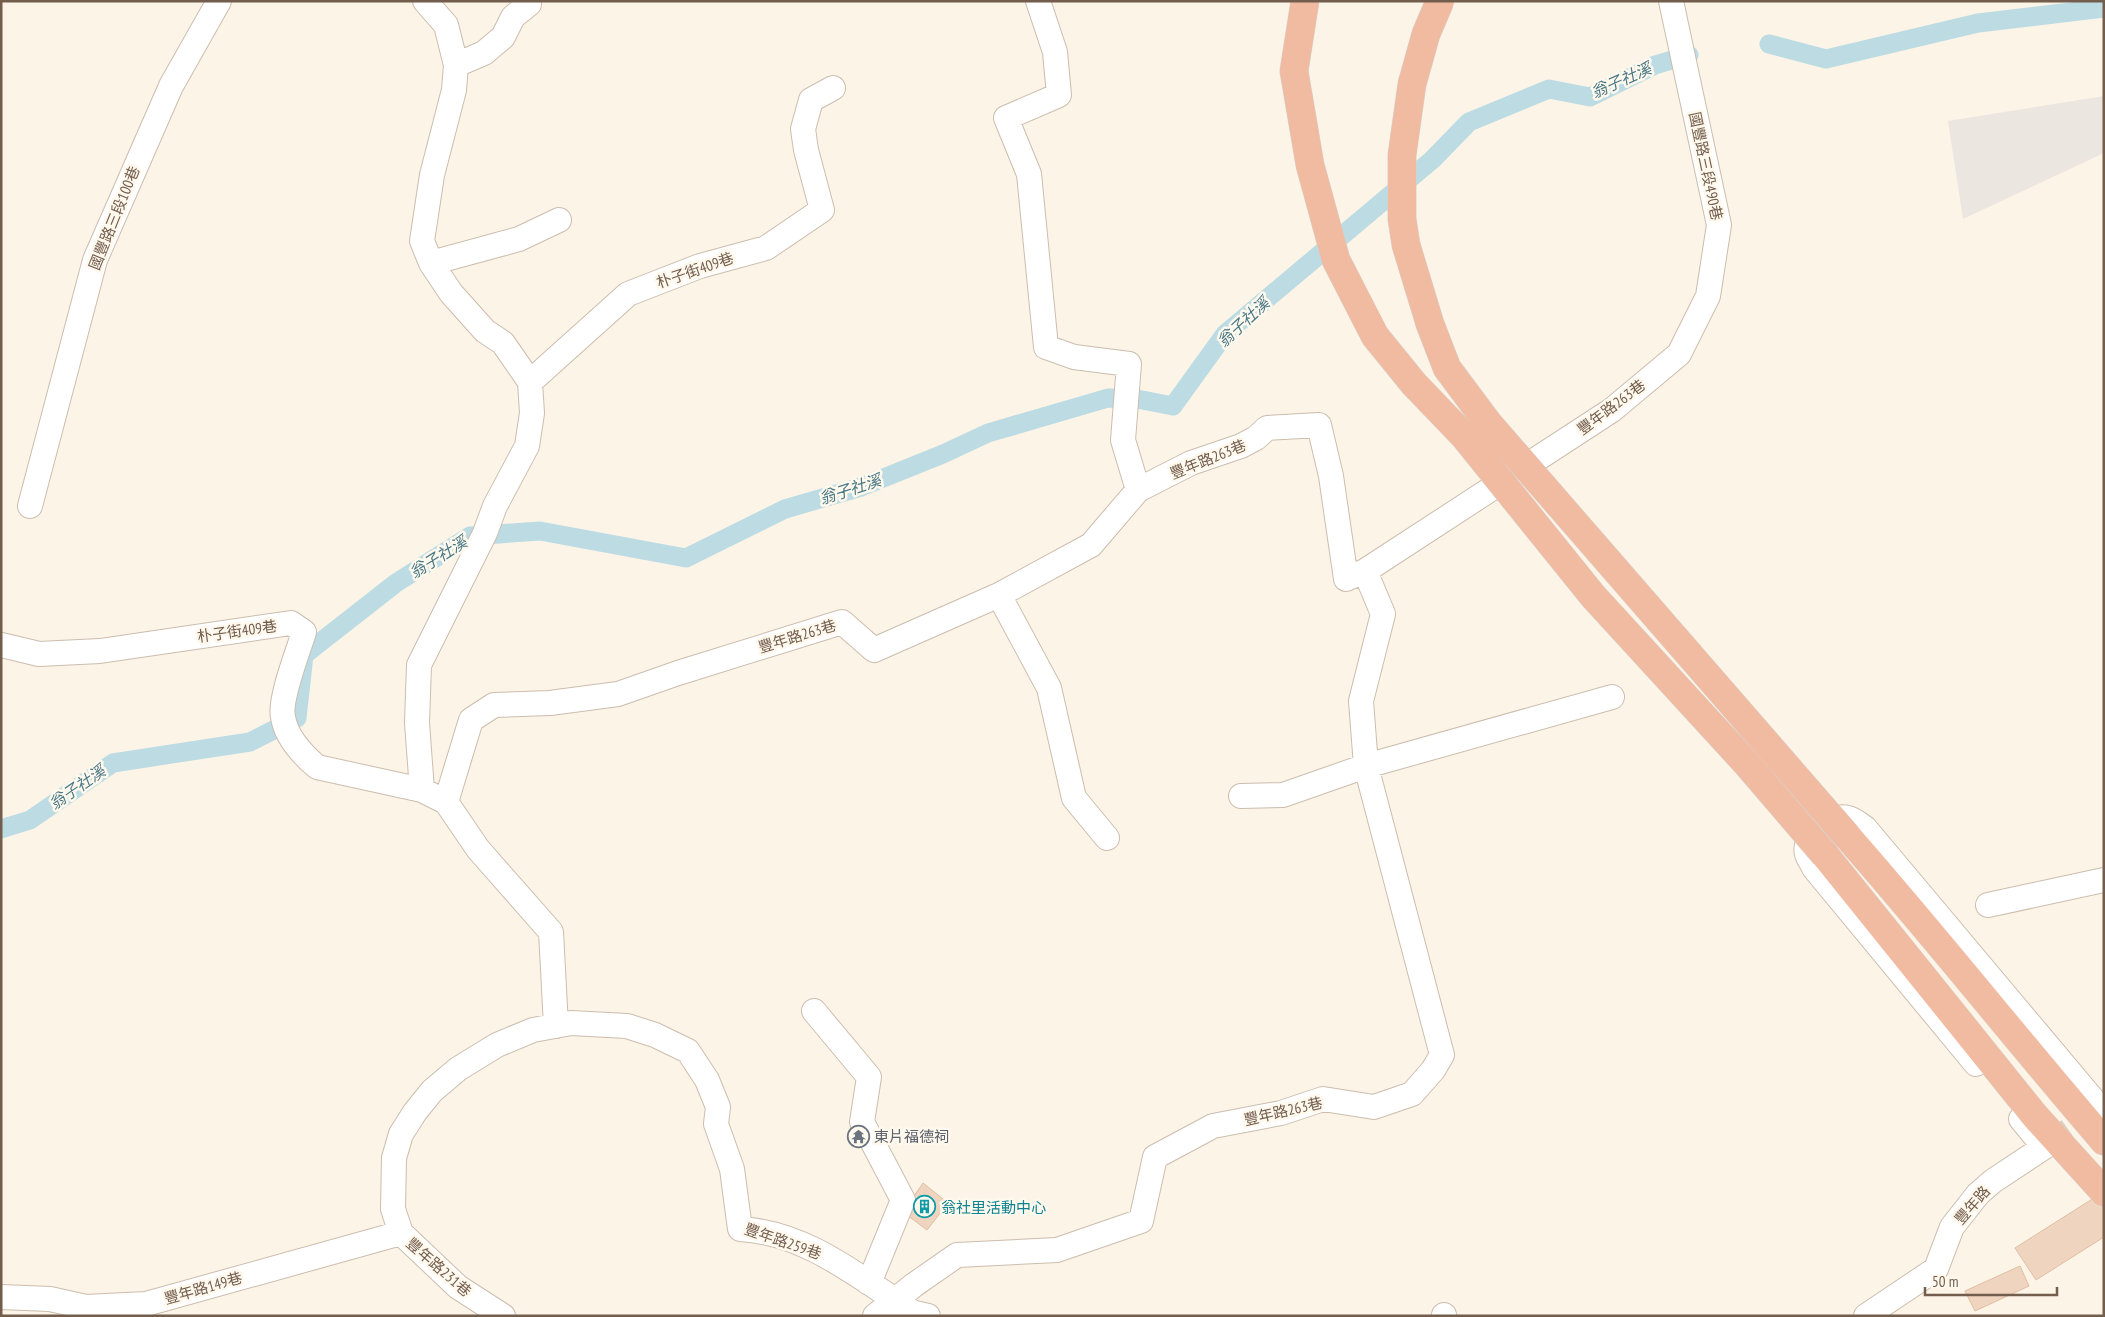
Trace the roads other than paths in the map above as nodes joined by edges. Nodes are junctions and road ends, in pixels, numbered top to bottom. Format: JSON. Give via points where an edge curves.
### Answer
{"nodes":[{"id":1,"x":219,"y":1,"type":"edge"},
{"id":2,"x":425,"y":1,"type":"edge"},
{"id":3,"x":1038,"y":1,"type":"edge"},
{"id":4,"x":1305,"y":1,"type":"edge"},
{"id":5,"x":1440,"y":1,"type":"edge"},
{"id":6,"x":1671,"y":1,"type":"edge"},
{"id":7,"x":530,"y":4,"type":"dead end"},
{"id":8,"x":456,"y":64,"type":"junction"},
{"id":9,"x":833,"y":88,"type":"dead end"},
{"id":10,"x":559,"y":220,"type":"dead end"},
{"id":11,"x":431,"y":263,"type":"junction"},
{"id":12,"x":1679,"y":354,"type":"joint"},
{"id":13,"x":530,"y":382,"type":"junction"},
{"id":14,"x":1138,"y":490,"type":"junction"},
{"id":15,"x":30,"y":506,"type":"dead end"},
{"id":16,"x":1365,"y":571,"type":"junction"},
{"id":17,"x":999,"y":595,"type":"junction"},
{"id":18,"x":1,"y":645,"type":"edge"},
{"id":19,"x":1612,"y":697,"type":"dead end"},
{"id":20,"x":1366,"y":766,"type":"junction"},
{"id":21,"x":422,"y":790,"type":"junction"},
{"id":22,"x":1241,"y":796,"type":"dead end"},
{"id":23,"x":446,"y":802,"type":"junction"},
{"id":24,"x":1107,"y":838,"type":"dead end"},
{"id":25,"x":2104,"y":880,"type":"edge"},
{"id":26,"x":1988,"y":905,"type":"dead end"},
{"id":27,"x":814,"y":1011,"type":"dead end"},
{"id":28,"x":556,"y":1026,"type":"junction"},
{"id":29,"x":2099,"y":1109,"type":"edge"},
{"id":30,"x":2104,"y":1141,"type":"edge"},
{"id":31,"x":2104,"y":1192,"type":"edge"},
{"id":32,"x":401,"y":1233,"type":"junction"},
{"id":33,"x":869,"y":1283,"type":"junction"},
{"id":34,"x":1,"y":1297,"type":"edge"},
{"id":35,"x":883,"y":1309,"type":"edge"},
{"id":36,"x":77,"y":1311,"type":"edge"},
{"id":37,"x":503,"y":1316,"type":"edge"},
{"id":38,"x":928,"y":1316,"type":"edge"},
{"id":39,"x":1866,"y":1316,"type":"edge"}],
"edges":[{"from":1,"to":15,"type":"street","name":"國豐路三段100巷","via":[[171,86],[95,260]]},
{"from":2,"to":8,"type":"street","via":[[446,25]]},
{"from":3,"to":14,"type":"street","via":[[1055,52],[1059,95],[1006,118],[1029,174],[1046,347],[1074,357],[1129,364],[1123,440]]},
{"from":4,"to":31,"type":"highway","bridge":true,"via":[[1294,71],[1303,131],[1336,260],[1375,336],[1414,384],[1464,436],[1593,596],[1747,764],[1825,855],[2035,1116]]},
{"from":5,"to":30,"type":"highway","bridge":true,"via":[[1426,34],[1412,84],[1402,155],[1402,219],[1406,245],[1447,368],[1495,430],[1895,890]]},
{"from":6,"to":12,"type":"street","name":"國豐路三段490巷","via":[[1719,225],[1708,296]]},
{"from":7,"to":8,"type":"street","via":[[513,17],[503,37],[484,53]]},
{"from":8,"to":11,"type":"street","via":[[454,90],[432,175],[422,241]]},
{"from":9,"to":13,"type":"street","name":"朴子街409巷","via":[[810,100],[804,140],[822,210],[766,248],[700,266],[628,294]]},
{"from":10,"to":11,"type":"street","via":[[519,239]]},
{"from":11,"to":13,"type":"street","via":[[451,293],[485,330],[503,343]]},
{"from":12,"to":16,"type":"street","name":"豐年路263巷","via":[[1612,410]]},
{"from":13,"to":21,"type":"street","via":[[532,413],[528,446],[495,506],[485,533],[419,665],[417,723]]},
{"from":14,"to":16,"type":"street","name":"豐年路263巷","via":[[1191,463],[1241,446],[1267,428],[1319,425],[1331,476],[1346,579]]},
{"from":14,"to":17,"type":"street","name":"豐年路263巷","via":[[1091,545]]},
{"from":16,"to":20,"type":"street","name":"豐年路263巷","via":[[1384,614],[1361,701]]},
{"from":17,"to":23,"type":"street","name":"豐年路263巷","via":[[874,650],[842,622],[618,694],[550,703],[494,705],[471,720]]},
{"from":17,"to":24,"type":"street","via":[[1049,688],[1074,798]]},
{"from":18,"to":21,"type":"street","name":"朴子街409巷","via":[[39,654],[100,651],[291,623],[304,632],[282,704],[286,725],[304,756],[317,768]]},
{"from":19,"to":20,"type":"street"},
{"from":20,"to":22,"type":"street","via":[[1283,795]]},
{"from":20,"to":35,"type":"street","name":"豐年路263巷","via":[[1442,1055],[1412,1094],[1374,1107],[1323,1099],[1281,1113],[1213,1126],[1155,1157],[1141,1221],[1057,1250],[957,1255]]},
{"from":21,"to":23,"type":"street","name":"朴子街409巷"},
{"from":23,"to":28,"type":"street","via":[[478,849],[551,932]]},
{"from":25,"to":26,"type":"street"},
{"from":27,"to":33,"type":"street","via":[[869,1077],[862,1122],[903,1200]]},
{"from":28,"to":32,"type":"street","name":"豐年路259巷","via":[[533,1030],[497,1045],[458,1069],[432,1091],[415,1112],[401,1134],[394,1158],[393,1209]]},
{"from":28,"to":33,"type":"street","name":"豐年路259巷","via":[[572,1022],[627,1026],[688,1051],[707,1080],[718,1107],[716,1124],[732,1168],[740,1229],[759,1230],[823,1253]]},
{"from":29,"to":39,"type":"street","name":"豐年路","via":[[1865,828],[1849,818],[1836,818],[1820,825],[1808,841],[1807,853],[1814,868],[2047,1146],[1993,1181],[1970,1202],[1952,1227],[1936,1269]]},
{"from":32,"to":36,"type":"street","name":"豐年路149巷","via":[[146,1304]]},
{"from":32,"to":37,"type":"street","name":"豐年路231巷","via":[[458,1288]]},
{"from":33,"to":35,"type":"street","name":"豐年路259巷","via":[[889,1296]]},
{"from":34,"to":36,"type":"street","name":"豐年路149巷","via":[[50,1300]]},
{"from":35,"to":38,"type":"street"}]}
